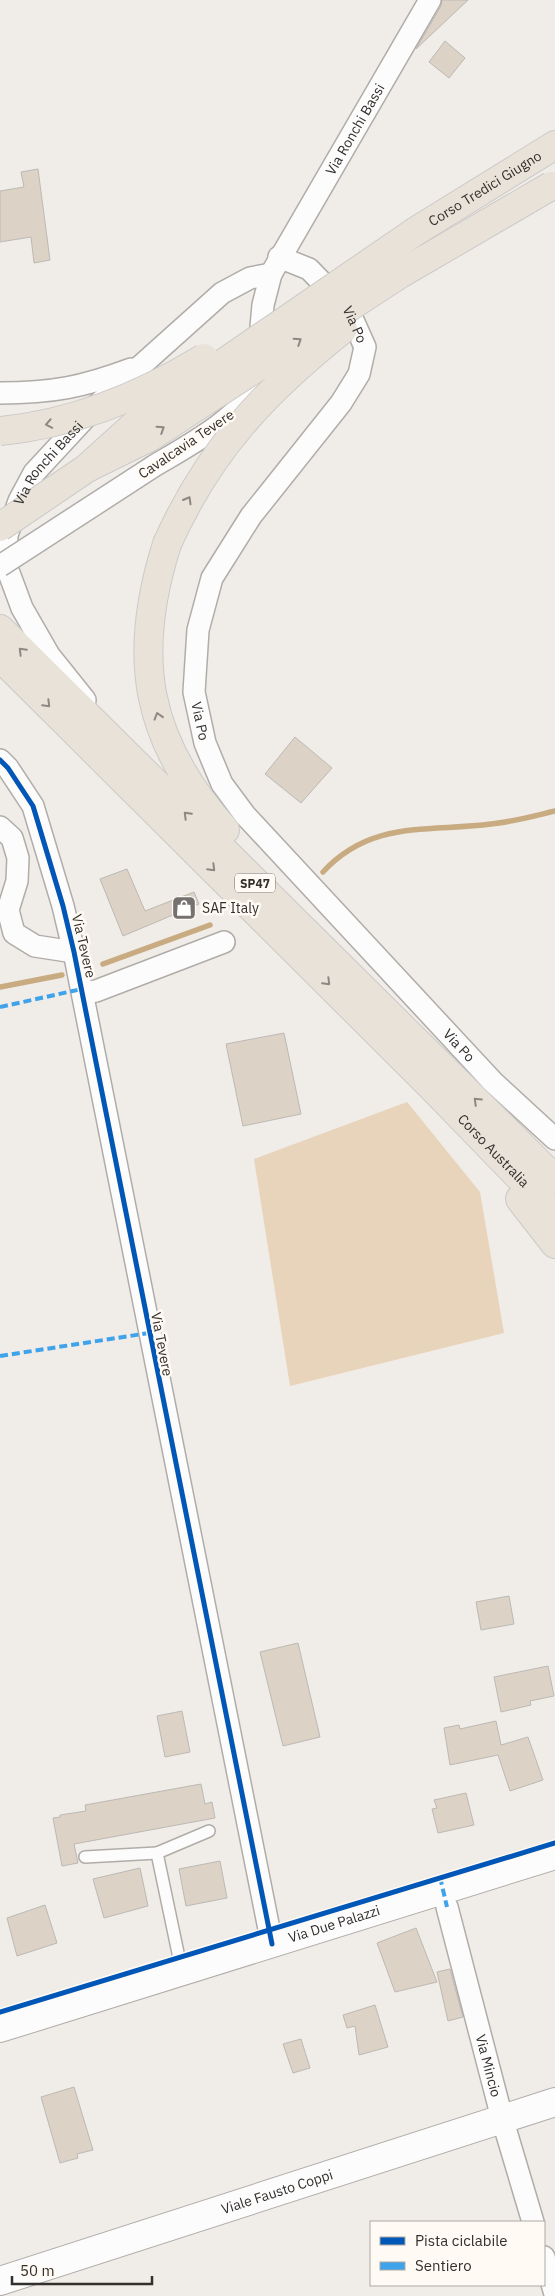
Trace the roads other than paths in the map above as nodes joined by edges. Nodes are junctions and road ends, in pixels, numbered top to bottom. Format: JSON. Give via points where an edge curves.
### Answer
{"nodes":[{"id":1,"x":430,"y":0,"type":"edge"},
{"id":2,"x":555,"y":145,"type":"edge"},
{"id":3,"x":553,"y":184,"type":"edge"},
{"id":4,"x":416,"y":231,"type":"junction"},
{"id":5,"x":275,"y":265,"type":"junction"},
{"id":6,"x":146,"y":363,"type":"junction"},
{"id":7,"x":0,"y":392,"type":"edge"},
{"id":8,"x":0,"y":431,"type":"edge"},
{"id":9,"x":87,"y":468,"type":"junction"},
{"id":10,"x":0,"y":527,"type":"edge"},
{"id":11,"x":0,"y":566,"type":"edge"},
{"id":12,"x":0,"y":628,"type":"edge"},
{"id":13,"x":0,"y":657,"type":"edge"},
{"id":14,"x":110,"y":739,"type":"junction"},
{"id":15,"x":0,"y":760,"type":"edge"},
{"id":16,"x":0,"y":827,"type":"edge"},
{"id":17,"x":224,"y":942,"type":"dead end"},
{"id":18,"x":74,"y":952,"type":"junction"},
{"id":19,"x":363,"y":990,"type":"junction"},
{"id":20,"x":83,"y":993,"type":"junction"},
{"id":21,"x":431,"y":1086,"type":"junction"},
{"id":22,"x":512,"y":1135,"type":"junction"},
{"id":23,"x":555,"y":1139,"type":"edge"},
{"id":24,"x":555,"y":1172,"type":"edge"},
{"id":25,"x":555,"y":1179,"type":"edge"},
{"id":26,"x":555,"y":1214,"type":"edge"},
{"id":27,"x":555,"y":1244,"type":"edge"},
{"id":28,"x":208,"y":1831,"type":"dead end"},
{"id":29,"x":158,"y":1853,"type":"junction"},
{"id":30,"x":555,"y":1855,"type":"edge"},
{"id":31,"x":85,"y":1858,"type":"dead end"},
{"id":32,"x":447,"y":1907,"type":"dead end"},
{"id":33,"x":272,"y":1944,"type":"junction"},
{"id":34,"x":182,"y":1972,"type":"junction"},
{"id":35,"x":0,"y":2028,"type":"edge"},
{"id":36,"x":555,"y":2102,"type":"edge"},
{"id":37,"x":502,"y":2118,"type":"junction"},
{"id":38,"x":533,"y":2221,"type":"edge"},
{"id":39,"x":545,"y":2260,"type":"edge"},
{"id":40,"x":0,"y":2281,"type":"edge"},
{"id":41,"x":555,"y":2294,"type":"edge"}],
"edges":[{"from":1,"to":5,"type":"street","name":"Via Ronchi Bassi"},
{"from":2,"to":4,"type":"highway","name":"Corso Tredici Giugno"},
{"from":9,"to":3,"type":"highway","one_way":true,"bridge":true,"via":[[150,437],[400,274]]},
{"from":19,"to":3,"type":"highway","one_way":true,"bridge":true,"via":[[286,897],[202,804],[176,761],[157,714],[146,653],[149,616],[159,569],[181,512],[204,472],[241,424],[290,374],[372,306]]},
{"from":4,"to":8,"type":"highway","one_way":true,"bridge":true,"via":[[196,363],[137,392],[66,420]]},
{"from":4,"to":9,"type":"highway","bridge":true,"via":[[139,421]]},
{"from":5,"to":6,"type":"street","name":"Via Ronchi Bassi","via":[[222,293]]},
{"from":5,"to":11,"type":"street","name":"Cavalcavia Tevere","bridge":true,"via":[[263,305],[252,394],[230,416],[185,448]]},
{"from":5,"to":23,"type":"street","name":"Via Po","via":[[309,269],[348,309],[364,347],[359,374],[341,403],[251,516],[212,578],[198,630],[194,692],[205,743],[222,784],[244,815],[487,1075]]},
{"from":6,"to":7,"type":"street","name":"Via Ronchi Bassi","via":[[100,381],[58,391]]},
{"from":6,"to":14,"type":"street","name":"Via Ronchi Bassi","via":[[97,406],[34,473],[18,501],[7,535],[6,565],[22,608],[49,654],[79,691]]},
{"from":9,"to":10,"type":"highway","bridge":true},
{"from":14,"to":12,"type":"highway","name":"Via Po","number":"SP47","one_way":true},
{"from":13,"to":21,"type":"highway","number":"SP47","one_way":true},
{"from":19,"to":14,"type":"highway","name":"Via Po","number":"SP47","one_way":true},
{"from":15,"to":18,"type":"street","name":"Via Tevere","via":[[33,806]]},
{"from":16,"to":18,"type":"street","name":"Via Tevere","via":[[12,838],[18,858],[17,882],[8,910],[14,933],[35,946]]},
{"from":17,"to":20,"type":"street","name":"Via Tevere","via":[[96,991]]},
{"from":18,"to":20,"type":"street","name":"Via Tevere"},
{"from":22,"to":19,"type":"highway","name":"Via Po","number":"SP47","one_way":true},
{"from":20,"to":33,"type":"street","name":"Via Tevere"},
{"from":21,"to":26,"type":"highway","name":"Corso Australia","number":"SP47"},
{"from":21,"to":27,"type":"highway","number":"SP47"},
{"from":22,"to":24,"type":"highway","number":"SP47"},
{"from":22,"to":25,"type":"highway","name":"Corso Australia","number":"SP47"},
{"from":28,"to":29,"type":"lane"},
{"from":29,"to":31,"type":"lane"},
{"from":29,"to":34,"type":"lane"},
{"from":30,"to":33,"type":"street","name":"Via Due Palazzi"},
{"from":32,"to":37,"type":"street","name":"Via Mincio"},
{"from":33,"to":34,"type":"street","name":"Via Due Palazzi"},
{"from":34,"to":35,"type":"street","name":"Via Due Palazzi"},
{"from":36,"to":37,"type":"street","name":"Viale Fausto Coppi"},
{"from":37,"to":38,"type":"street","name":"Via Mincio"},
{"from":37,"to":40,"type":"street","name":"Viale Fausto Coppi"},
{"from":39,"to":41,"type":"street"}]}
